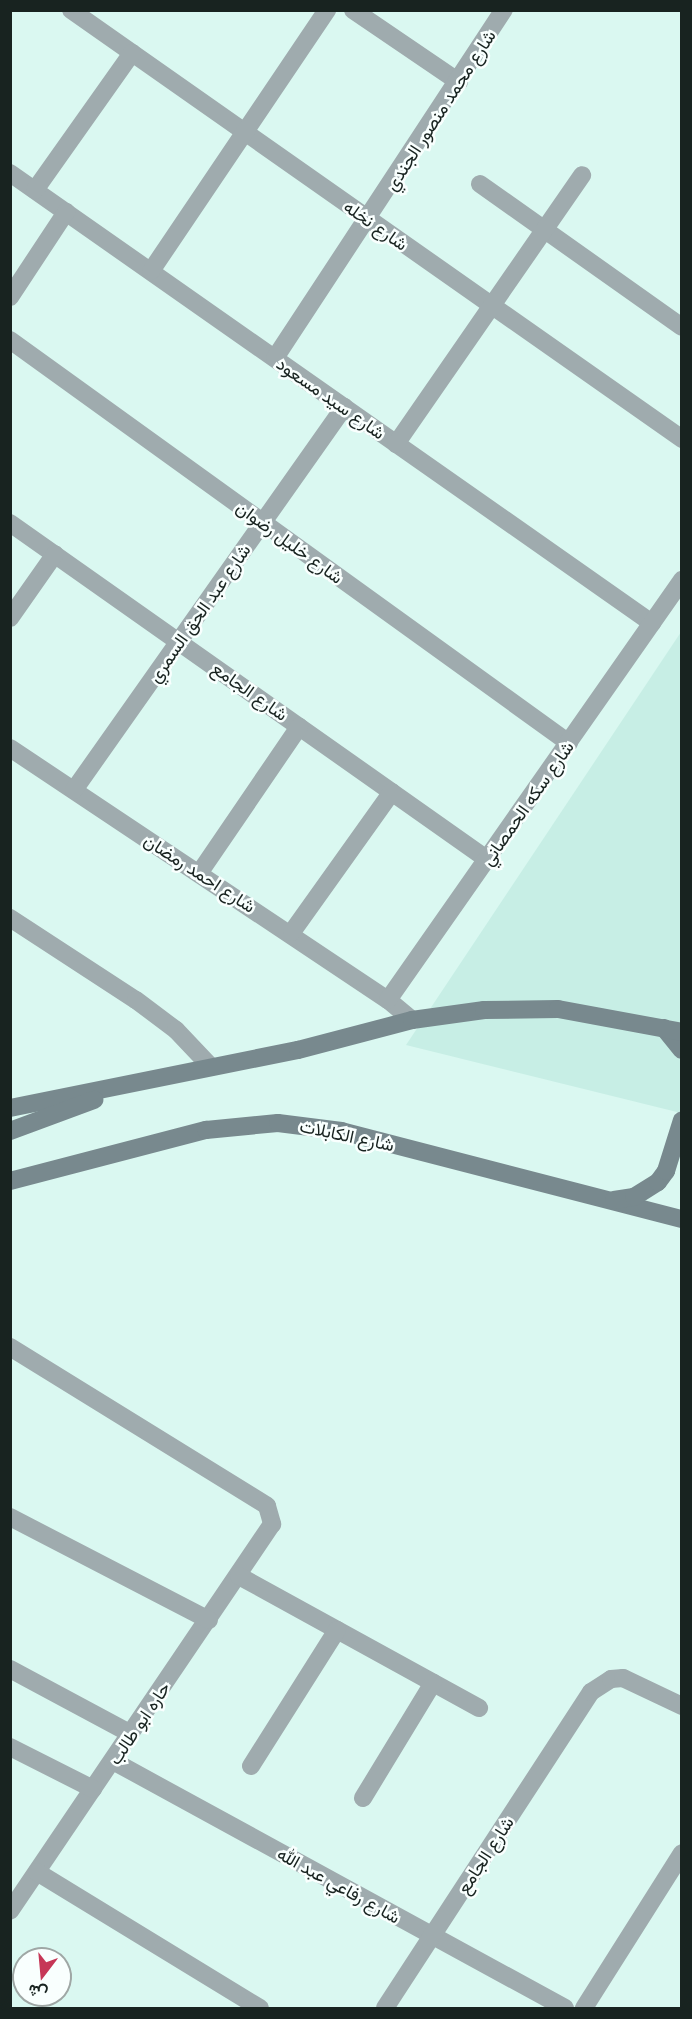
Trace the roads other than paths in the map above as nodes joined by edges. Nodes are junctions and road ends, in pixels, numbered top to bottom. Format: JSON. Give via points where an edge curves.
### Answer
{"nodes":[{"id":1,"x":71,"y":10,"type":"edge"},
{"id":2,"x":327,"y":10,"type":"edge"},
{"id":3,"x":353,"y":10,"type":"edge"},
{"id":4,"x":504,"y":10,"type":"edge"},
{"id":5,"x":132,"y":53,"type":"junction"},
{"id":6,"x":459,"y":82,"type":"junction"},
{"id":7,"x":245,"y":133,"type":"junction"},
{"id":8,"x":10,"y":172,"type":"edge"},
{"id":9,"x":582,"y":175,"type":"dead end"},
{"id":10,"x":480,"y":184,"type":"dead end"},
{"id":11,"x":35,"y":190,"type":"junction"},
{"id":12,"x":66,"y":212,"type":"junction"},
{"id":13,"x":368,"y":219,"type":"junction"},
{"id":14,"x":544,"y":230,"type":"junction"},
{"id":15,"x":151,"y":271,"type":"junction"},
{"id":16,"x":10,"y":297,"type":"edge"},
{"id":17,"x":491,"y":306,"type":"junction"},
{"id":18,"x":681,"y":327,"type":"edge"},
{"id":19,"x":10,"y":340,"type":"edge"},
{"id":20,"x":275,"y":358,"type":"junction"},
{"id":21,"x":344,"y":407,"type":"junction"},
{"id":22,"x":681,"y":439,"type":"edge"},
{"id":23,"x":396,"y":444,"type":"junction"},
{"id":24,"x":262,"y":522,"type":"junction"},
{"id":25,"x":10,"y":523,"type":"edge"},
{"id":26,"x":55,"y":554,"type":"junction"},
{"id":27,"x":681,"y":580,"type":"edge"},
{"id":28,"x":10,"y":618,"type":"edge"},
{"id":29,"x":652,"y":623,"type":"junction"},
{"id":30,"x":179,"y":641,"type":"junction"},
{"id":31,"x":300,"y":727,"type":"junction"},
{"id":32,"x":569,"y":743,"type":"junction"},
{"id":33,"x":10,"y":748,"type":"edge"},
{"id":34,"x":74,"y":790,"type":"junction"},
{"id":35,"x":392,"y":792,"type":"junction"},
{"id":36,"x":488,"y":860,"type":"junction"},
{"id":37,"x":200,"y":872,"type":"junction"},
{"id":38,"x":10,"y":918,"type":"edge"},
{"id":39,"x":292,"y":932,"type":"junction"},
{"id":40,"x":388,"y":1000,"type":"junction"},
{"id":41,"x":412,"y":1020,"type":"junction"},
{"id":42,"x":673,"y":1030,"type":"edge"},
{"id":43,"x":681,"y":1050,"type":"edge"},
{"id":44,"x":211,"y":1067,"type":"junction"},
{"id":45,"x":140,"y":1082,"type":"junction"},
{"id":46,"x":10,"y":1108,"type":"edge"},
{"id":47,"x":681,"y":1120,"type":"edge"},
{"id":48,"x":10,"y":1131,"type":"edge"},
{"id":49,"x":10,"y":1181,"type":"edge"},
{"id":50,"x":603,"y":1200,"type":"junction"},
{"id":51,"x":681,"y":1219,"type":"edge"},
{"id":52,"x":10,"y":1347,"type":"edge"},
{"id":53,"x":10,"y":1517,"type":"edge"},
{"id":54,"x":239,"y":1576,"type":"junction"},
{"id":55,"x":209,"y":1620,"type":"junction"},
{"id":56,"x":337,"y":1630,"type":"junction"},
{"id":57,"x":10,"y":1670,"type":"edge"},
{"id":58,"x":433,"y":1683,"type":"junction"},
{"id":59,"x":681,"y":1707,"type":"edge"},
{"id":60,"x":479,"y":1708,"type":"dead end"},
{"id":61,"x":131,"y":1734,"type":"junction"},
{"id":62,"x":10,"y":1747,"type":"edge"},
{"id":63,"x":113,"y":1761,"type":"junction"},
{"id":64,"x":251,"y":1766,"type":"dead end"},
{"id":65,"x":93,"y":1789,"type":"junction"},
{"id":66,"x":363,"y":1798,"type":"dead end"},
{"id":67,"x":681,"y":1853,"type":"edge"},
{"id":68,"x":37,"y":1872,"type":"junction"},
{"id":69,"x":10,"y":1911,"type":"edge"},
{"id":70,"x":431,"y":1936,"type":"junction"},
{"id":71,"x":260,"y":2008,"type":"edge"},
{"id":72,"x":385,"y":2008,"type":"edge"},
{"id":73,"x":565,"y":2008,"type":"edge"},
{"id":74,"x":585,"y":2008,"type":"edge"}],
"edges":[{"from":1,"to":5,"type":"street","name":"شارع نخله"},
{"from":2,"to":7,"type":"street"},
{"from":3,"to":6,"type":"street"},
{"from":4,"to":6,"type":"street","name":"شارع محمد منصور الجندي"},
{"from":5,"to":7,"type":"street","name":"شارع نخله"},
{"from":5,"to":11,"type":"street"},
{"from":6,"to":13,"type":"street","name":"شارع محمد منصور الجندي"},
{"from":7,"to":13,"type":"street","name":"شارع نخله"},
{"from":7,"to":15,"type":"street"},
{"from":8,"to":11,"type":"street","name":"شارع سيد مسعود"},
{"from":9,"to":14,"type":"street"},
{"from":10,"to":14,"type":"street"},
{"from":11,"to":12,"type":"street","name":"شارع سيد مسعود"},
{"from":12,"to":15,"type":"street","name":"شارع سيد مسعود"},
{"from":12,"to":16,"type":"street"},
{"from":13,"to":17,"type":"street","name":"شارع نخله"},
{"from":13,"to":20,"type":"street","name":"شارع محمد منصور الجندي"},
{"from":14,"to":17,"type":"street"},
{"from":14,"to":18,"type":"street"},
{"from":15,"to":20,"type":"street","name":"شارع سيد مسعود"},
{"from":17,"to":22,"type":"street","name":"شارع نخله"},
{"from":17,"to":23,"type":"street"},
{"from":19,"to":24,"type":"street","name":"شارع خليل رضوان"},
{"from":20,"to":21,"type":"street","name":"شارع سيد مسعود"},
{"from":21,"to":23,"type":"street","name":"شارع سيد مسعود"},
{"from":21,"to":24,"type":"street","name":"شارع عبد الحق السمري"},
{"from":23,"to":29,"type":"street","name":"شارع سيد مسعود"},
{"from":24,"to":30,"type":"street","name":"شارع عبد الحق السمري"},
{"from":24,"to":32,"type":"street","name":"شارع خليل رضوان"},
{"from":25,"to":26,"type":"street","name":"شارع الجامع"},
{"from":26,"to":28,"type":"street"},
{"from":26,"to":30,"type":"street","name":"شارع الجامع"},
{"from":27,"to":29,"type":"street","name":"شارع سكه الحمصاني"},
{"from":29,"to":32,"type":"street","name":"شارع سكه الحمصاني"},
{"from":30,"to":31,"type":"street","name":"شارع الجامع"},
{"from":30,"to":34,"type":"street","name":"شارع عبد الحق السمري"},
{"from":31,"to":35,"type":"street","name":"شارع الجامع"},
{"from":31,"to":37,"type":"street"},
{"from":32,"to":36,"type":"street","name":"شارع سكه الحمصاني"},
{"from":33,"to":34,"type":"street","name":"شارع احمد رمضان"},
{"from":34,"to":37,"type":"street","name":"شارع احمد رمضان"},
{"from":35,"to":36,"type":"street","name":"شارع الجامع"},
{"from":35,"to":39,"type":"street"},
{"from":36,"to":40,"type":"street","name":"شارع سكه الحمصاني"},
{"from":37,"to":39,"type":"street","name":"شارع احمد رمضان"},
{"from":38,"to":44,"type":"street","via":[[136,1000],[176,1030]]},
{"from":39,"to":40,"type":"street","name":"شارع احمد رمضان"},
{"from":40,"to":41,"type":"street"},
{"from":41,"to":42,"type":"main road","via":[[484,1010],[558,1009]]},
{"from":41,"to":44,"type":"main road","via":[[298,1050]]},
{"from":42,"to":43,"type":"main road"},
{"from":44,"to":45,"type":"main road"},
{"from":45,"to":46,"type":"main road"},
{"from":45,"to":48,"type":"main road"},
{"from":47,"to":50,"type":"main road","via":[[666,1171],[658,1182],[634,1197]]},
{"from":49,"to":50,"type":"main road","name":"شارع الكابلات","via":[[206,1130],[278,1123],[341,1131]]},
{"from":50,"to":51,"type":"main road","name":"شارع الكابلات"},
{"from":52,"to":54,"type":"street","name":"حاره ابو طالب","via":[[267,1506],[272,1524]]},
{"from":53,"to":55,"type":"street"},
{"from":54,"to":55,"type":"street","name":"حاره ابو طالب"},
{"from":54,"to":56,"type":"street"},
{"from":55,"to":61,"type":"street","name":"حاره ابو طالب"},
{"from":56,"to":58,"type":"street"},
{"from":56,"to":64,"type":"street"},
{"from":57,"to":61,"type":"street"},
{"from":58,"to":60,"type":"street"},
{"from":58,"to":66,"type":"street"},
{"from":59,"to":70,"type":"street","name":"شارع الجامع","via":[[623,1678],[601,1684],[585,1702]]},
{"from":61,"to":63,"type":"street","name":"حاره ابو طالب"},
{"from":62,"to":65,"type":"street"},
{"from":63,"to":65,"type":"street","name":"حاره ابو طالب"},
{"from":63,"to":70,"type":"street","name":"شارع رفاعي عبد الله"},
{"from":65,"to":68,"type":"street","name":"حاره ابو طالب"},
{"from":67,"to":74,"type":"street"},
{"from":68,"to":69,"type":"street","name":"حاره ابو طالب"},
{"from":68,"to":71,"type":"street"},
{"from":70,"to":72,"type":"street","name":"شارع الجامع"},
{"from":70,"to":73,"type":"street","name":"شارع رفاعي عبد الله"}]}
